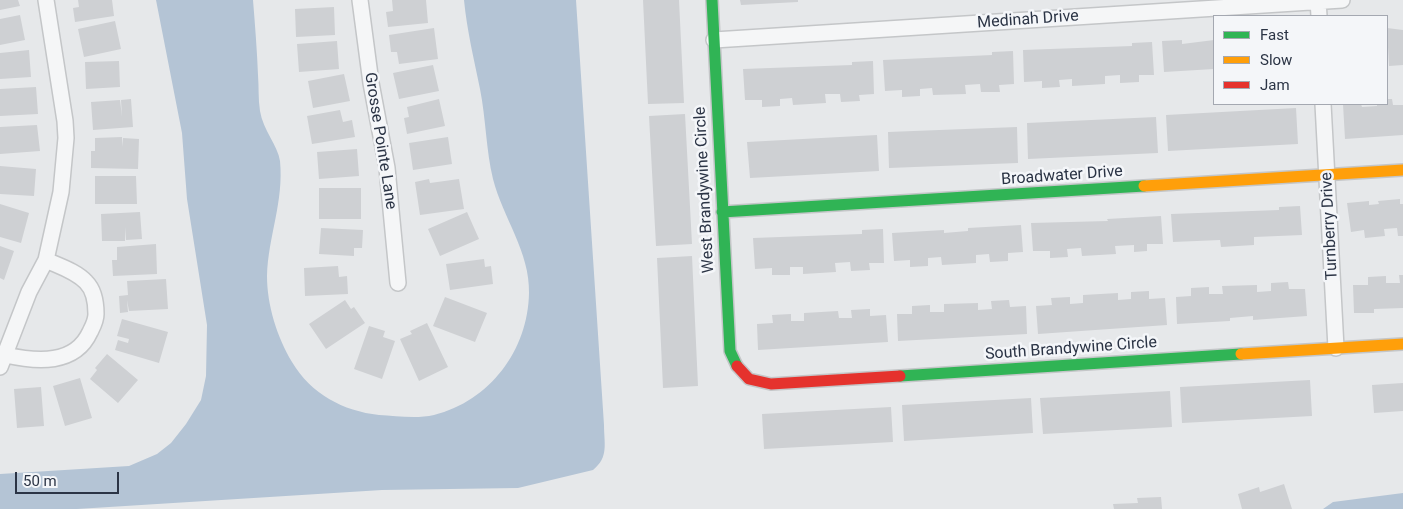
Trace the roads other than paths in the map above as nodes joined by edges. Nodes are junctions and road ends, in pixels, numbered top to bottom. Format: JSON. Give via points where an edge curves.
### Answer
{"nodes":[{"id":1,"x":46,"y":0,"type":"edge"},
{"id":2,"x":360,"y":0,"type":"edge"},
{"id":3,"x":712,"y":0,"type":"edge"},
{"id":4,"x":1342,"y":0,"type":"edge"},
{"id":5,"x":1318,"y":6,"type":"edge"},
{"id":6,"x":714,"y":40,"type":"junction"},
{"id":7,"x":1323,"y":105,"type":"edge"},
{"id":8,"x":1403,"y":170,"type":"edge"},
{"id":9,"x":1327,"y":175,"type":"junction"},
{"id":10,"x":722,"y":212,"type":"junction"},
{"id":11,"x":46,"y":260,"type":"junction"},
{"id":12,"x":398,"y":283,"type":"dead end"},
{"id":13,"x":1403,"y":344,"type":"edge"},
{"id":14,"x":1336,"y":348,"type":"junction"},
{"id":15,"x":3,"y":361,"type":"edge"},
{"id":16,"x":742,"y":376,"type":"joint"}],
"edges":[{"from":1,"to":11,"type":"street","via":[[66,138],[61,192]]},
{"from":2,"to":12,"type":"street","name":"Grosse Pointe Lane","via":[[389,184]]},
{"from":3,"to":6,"type":"street","name":"West Brandywine Circle"},
{"from":4,"to":5,"type":"street","name":"Medinah Drive"},
{"from":5,"to":6,"type":"street","name":"Medinah Drive"},
{"from":6,"to":10,"type":"street","name":"West Brandywine Circle"},
{"from":7,"to":9,"type":"street","name":"Turnberry Drive"},
{"from":8,"to":9,"type":"street","name":"Broadwater Drive"},
{"from":9,"to":10,"type":"street","name":"Broadwater Drive"},
{"from":9,"to":14,"type":"street","name":"Turnberry Drive"},
{"from":10,"to":16,"type":"street","name":"West Brandywine Circle","via":[[730,351]]},
{"from":11,"to":15,"type":"street","via":[[29,292]]},
{"from":11,"to":15,"type":"street","via":[[86,281],[94,298],[96,320],[85,344],[74,352],[47,360]]},
{"from":13,"to":14,"type":"street","name":"South Brandywine Circle"},
{"from":14,"to":16,"type":"street","name":"South Brandywine Circle","via":[[771,384]]}]}
